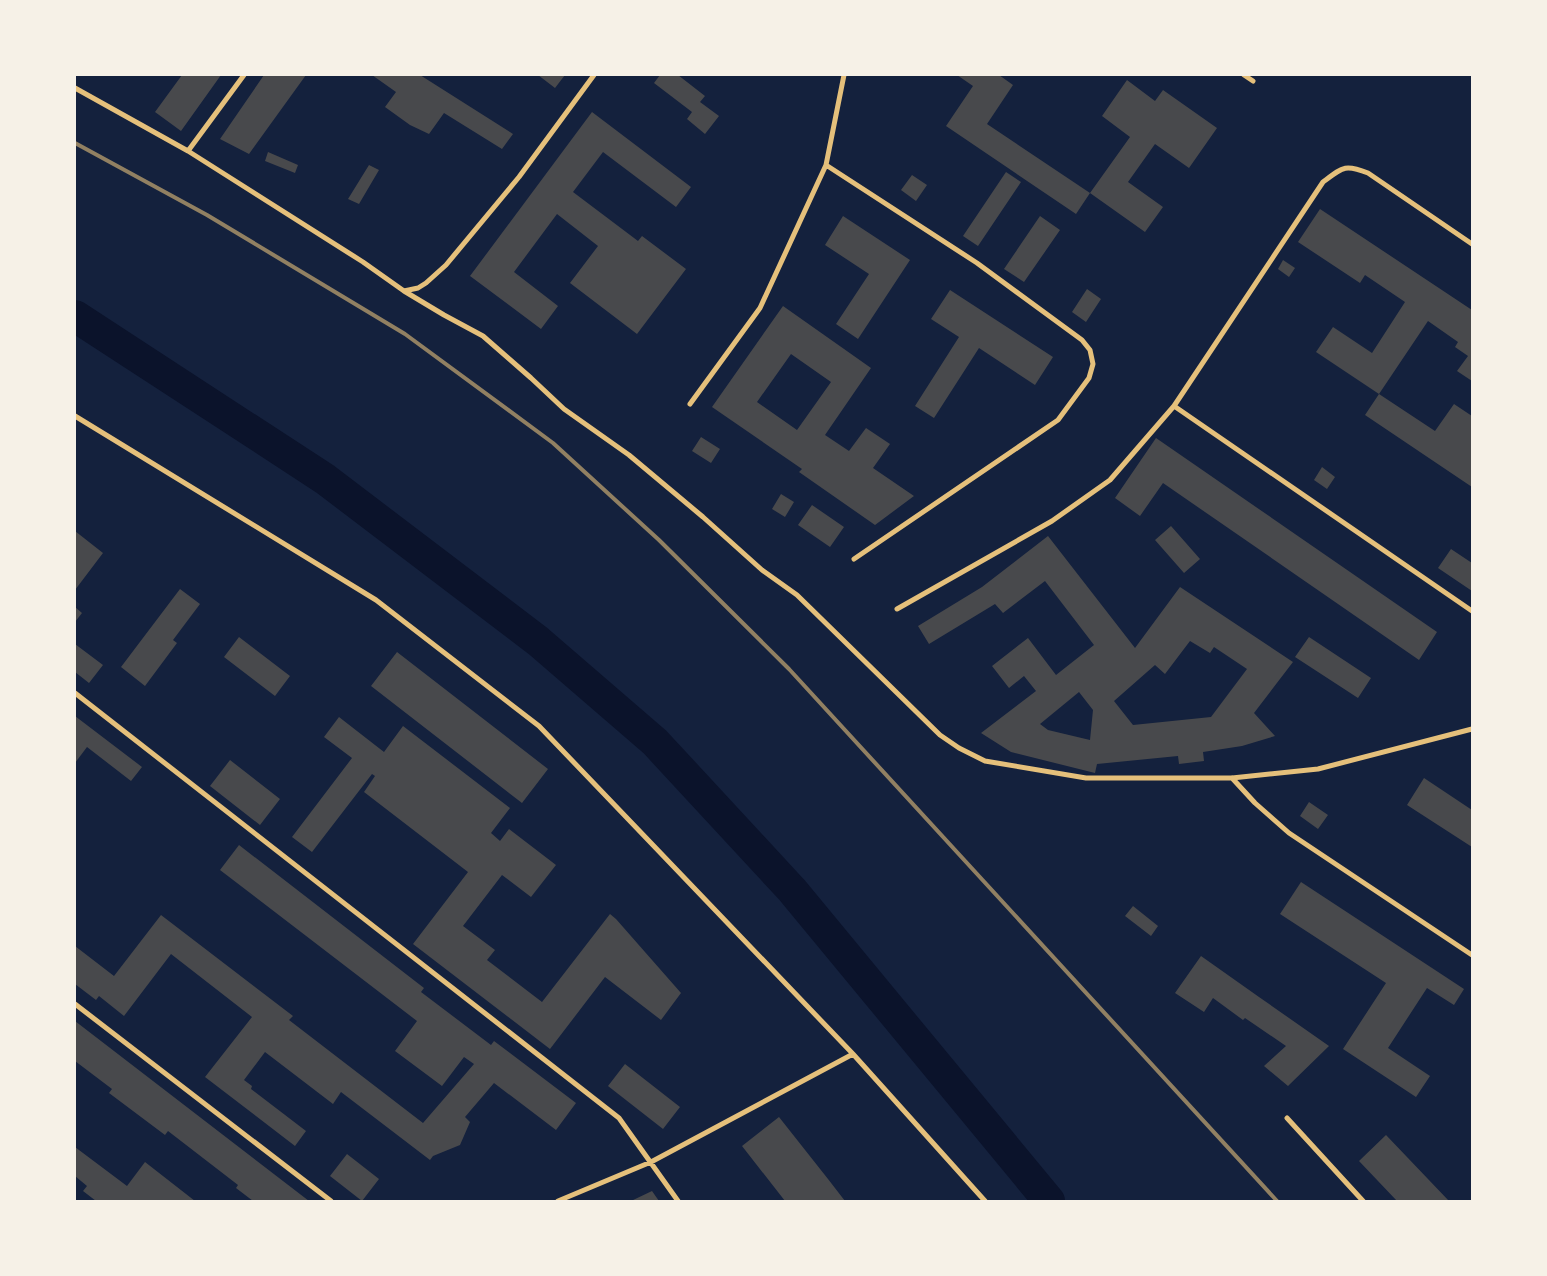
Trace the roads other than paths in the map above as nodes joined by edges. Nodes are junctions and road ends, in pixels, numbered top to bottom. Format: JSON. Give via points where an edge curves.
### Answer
{"nodes":[{"id":1,"x":244,"y":75,"type":"edge"},
{"id":2,"x":594,"y":75,"type":"edge"},
{"id":3,"x":844,"y":75,"type":"edge"},
{"id":4,"x":1244,"y":75,"type":"edge"},
{"id":5,"x":1253,"y":81,"type":"dead end"},
{"id":6,"x":75,"y":88,"type":"edge"},
{"id":7,"x":188,"y":151,"type":"junction"},
{"id":8,"x":826,"y":165,"type":"junction"},
{"id":9,"x":1472,"y":244,"type":"edge"},
{"id":10,"x":404,"y":291,"type":"junction"},
{"id":11,"x":690,"y":404,"type":"dead end"},
{"id":12,"x":1174,"y":406,"type":"junction"},
{"id":13,"x":75,"y":416,"type":"edge"},
{"id":14,"x":854,"y":559,"type":"dead end"},
{"id":15,"x":897,"y":608,"type":"dead end"},
{"id":16,"x":1472,"y":611,"type":"edge"},
{"id":17,"x":75,"y":693,"type":"edge"},
{"id":18,"x":1472,"y":729,"type":"edge"},
{"id":19,"x":1232,"y":778,"type":"junction"},
{"id":20,"x":1472,"y":955,"type":"edge"},
{"id":21,"x":75,"y":1004,"type":"edge"},
{"id":22,"x":853,"y":1054,"type":"junction"},
{"id":23,"x":1287,"y":1118,"type":"dead end"},
{"id":24,"x":651,"y":1162,"type":"junction"},
{"id":25,"x":331,"y":1201,"type":"edge"},
{"id":26,"x":558,"y":1201,"type":"edge"},
{"id":27,"x":678,"y":1201,"type":"edge"},
{"id":28,"x":985,"y":1201,"type":"edge"},
{"id":29,"x":1363,"y":1201,"type":"edge"}],
"edges":[{"from":1,"to":7,"type":"street"},
{"from":2,"to":10,"type":"street","via":[[519,177],[446,266],[418,288]]},
{"from":3,"to":8,"type":"street"},
{"from":4,"to":5,"type":"street"},
{"from":6,"to":7,"type":"street"},
{"from":7,"to":10,"type":"street"},
{"from":8,"to":11,"type":"street","via":[[760,308]]},
{"from":8,"to":14,"type":"street","via":[[977,264],[1082,340],[1090,350],[1093,364],[1089,378],[1058,420]]},
{"from":9,"to":12,"type":"street","via":[[1368,174],[1352,167],[1339,170],[1323,182]]},
{"from":10,"to":19,"type":"street","via":[[483,336],[564,409],[644,467],[762,570],[797,595],[916,713],[959,748],[985,761],[1086,778]]},
{"from":12,"to":15,"type":"street","via":[[1110,480],[1052,521]]},
{"from":12,"to":16,"type":"street"},
{"from":13,"to":22,"type":"street","via":[[376,600],[539,726]]},
{"from":17,"to":24,"type":"street","via":[[619,1118]]},
{"from":18,"to":19,"type":"street","via":[[1318,769]]},
{"from":19,"to":20,"type":"street","via":[[1289,834]]},
{"from":21,"to":25,"type":"street"},
{"from":22,"to":24,"type":"street"},
{"from":22,"to":28,"type":"street"},
{"from":23,"to":29,"type":"street"},
{"from":24,"to":26,"type":"street"},
{"from":24,"to":27,"type":"street"}]}
